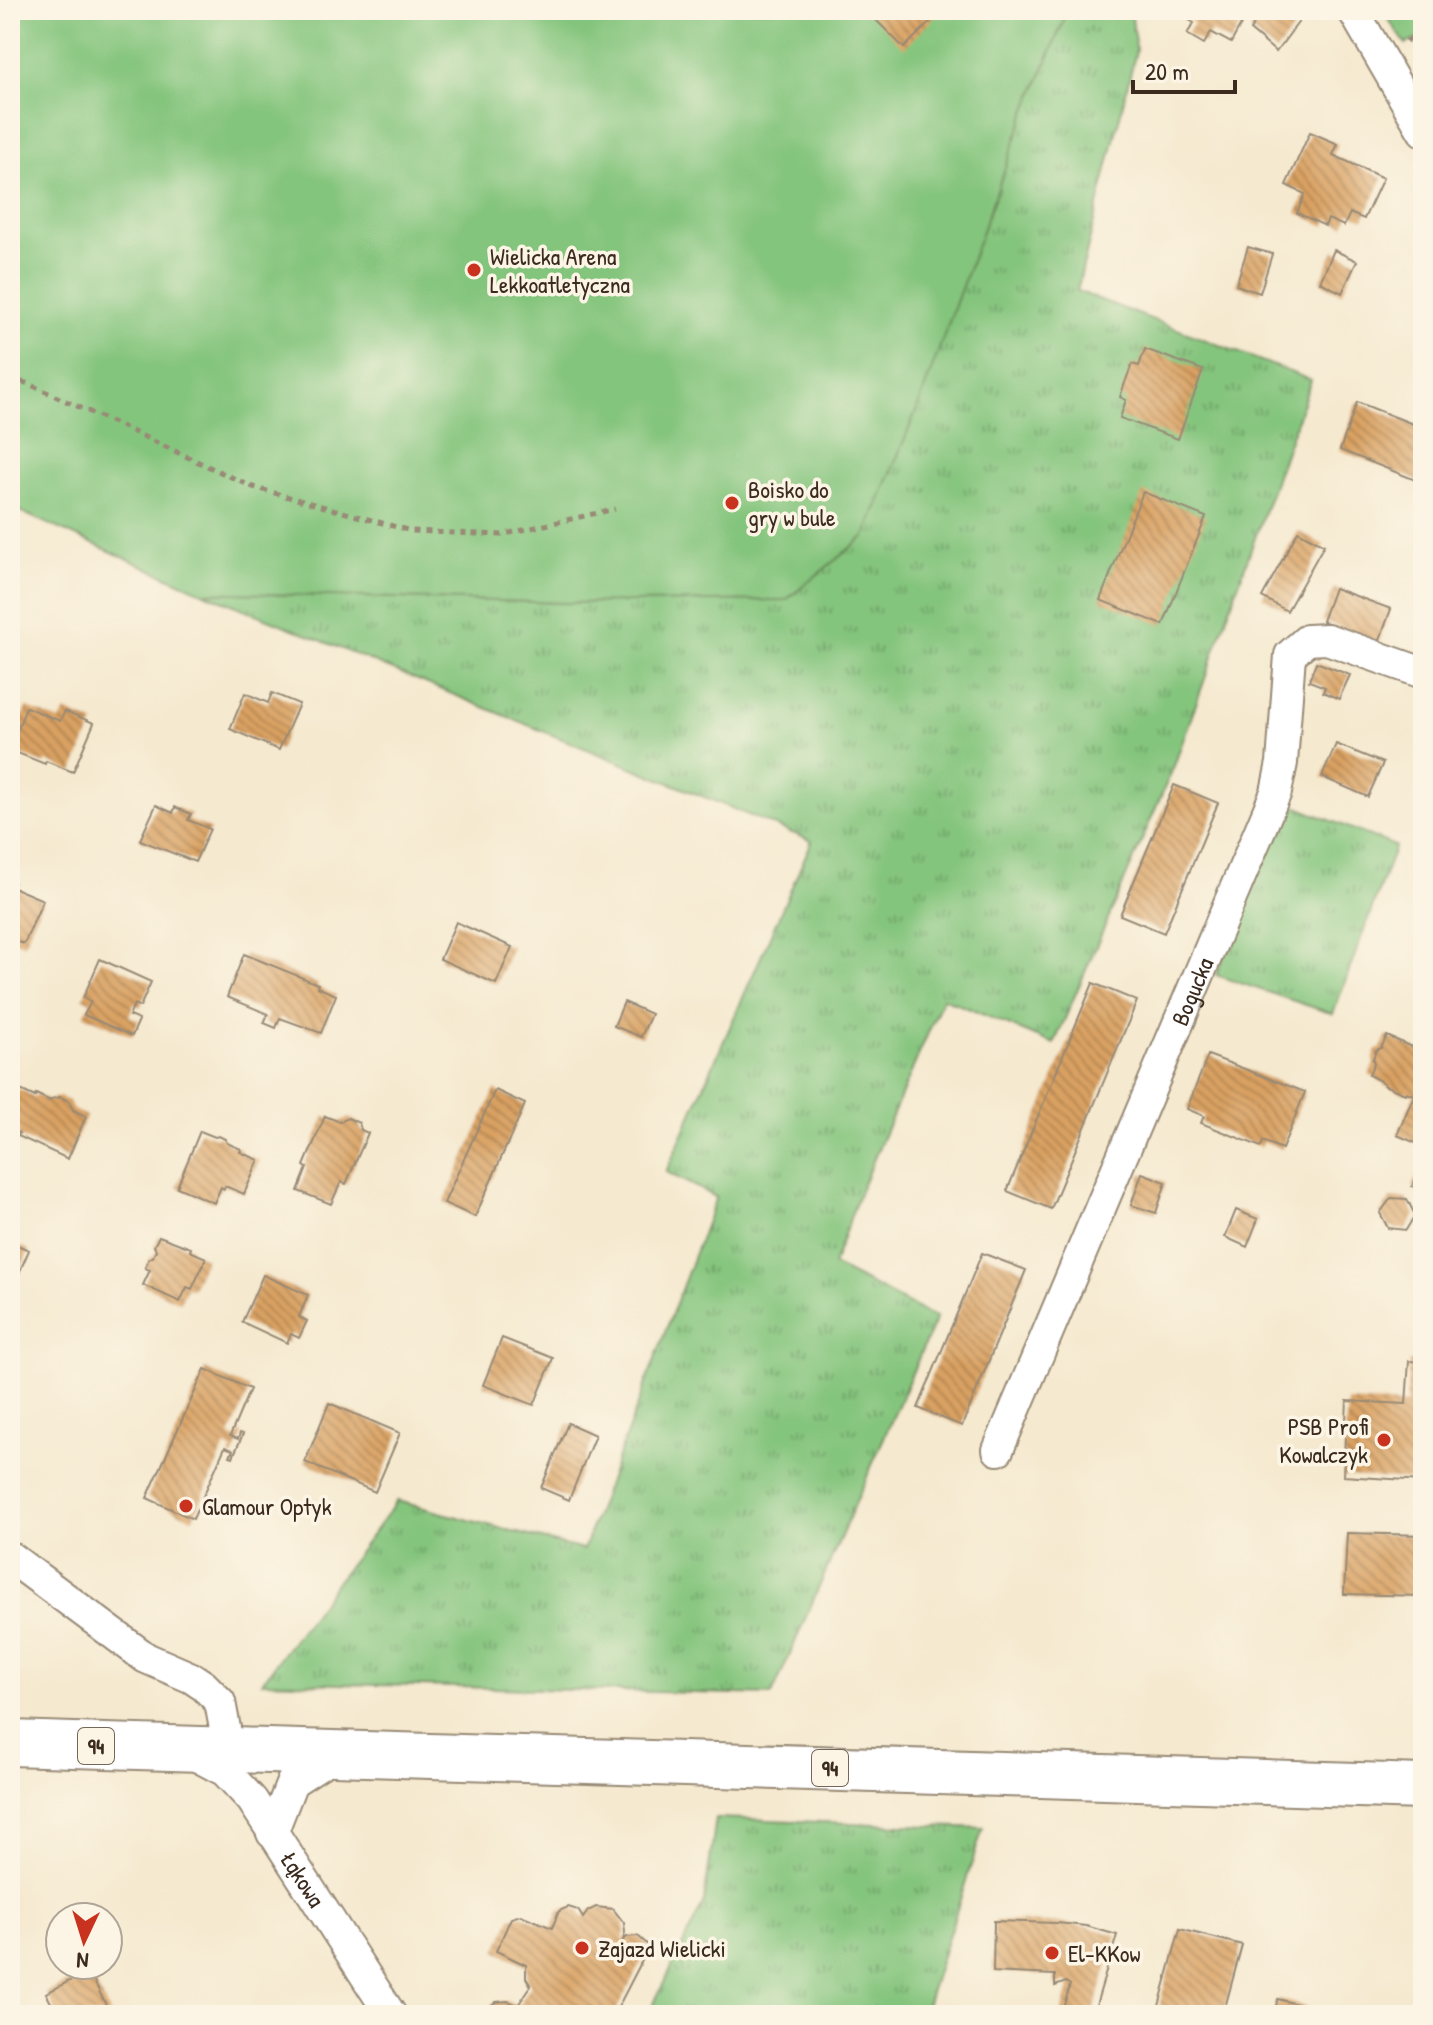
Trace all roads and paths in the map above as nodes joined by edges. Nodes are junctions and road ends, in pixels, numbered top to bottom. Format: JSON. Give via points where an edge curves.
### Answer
{"nodes":[{"id":1,"x":1353,"y":10,"type":"edge"},
{"id":2,"x":1423,"y":131,"type":"edge"},
{"id":3,"x":10,"y":378,"type":"edge"},
{"id":4,"x":615,"y":509,"type":"dead end"},
{"id":5,"x":1423,"y":673,"type":"edge"},
{"id":6,"x":998,"y":1450,"type":"dead end"},
{"id":7,"x":10,"y":1557,"type":"edge"},
{"id":8,"x":10,"y":1743,"type":"edge"},
{"id":9,"x":182,"y":1749,"type":"junction"},
{"id":10,"x":229,"y":1750,"type":"junction"},
{"id":11,"x":335,"y":1754,"type":"junction"},
{"id":12,"x":1423,"y":1787,"type":"edge"},
{"id":13,"x":272,"y":1833,"type":"junction"},
{"id":14,"x":391,"y":2015,"type":"edge"}],
"edges":[{"from":1,"to":2,"type":"street"},
{"from":3,"to":4,"type":"path","via":[[253,487],[411,531],[501,535]]},
{"from":5,"to":6,"type":"street","name":"Bogucka","via":[[1327,639],[1307,640],[1290,655],[1276,792]]},
{"from":7,"to":10,"type":"street","via":[[146,1658],[204,1686],[220,1702]]},
{"from":8,"to":9,"type":"main road","number":"94"},
{"from":9,"to":10,"type":"main road","number":"94"},
{"from":9,"to":13,"type":"street","via":[[225,1771]]},
{"from":10,"to":11,"type":"main road","number":"94"},
{"from":11,"to":12,"type":"main road","number":"94"},
{"from":11,"to":13,"type":"street","name":"Łąkowa","via":[[292,1782]]},
{"from":13,"to":14,"type":"street","name":"Łąkowa"}]}
